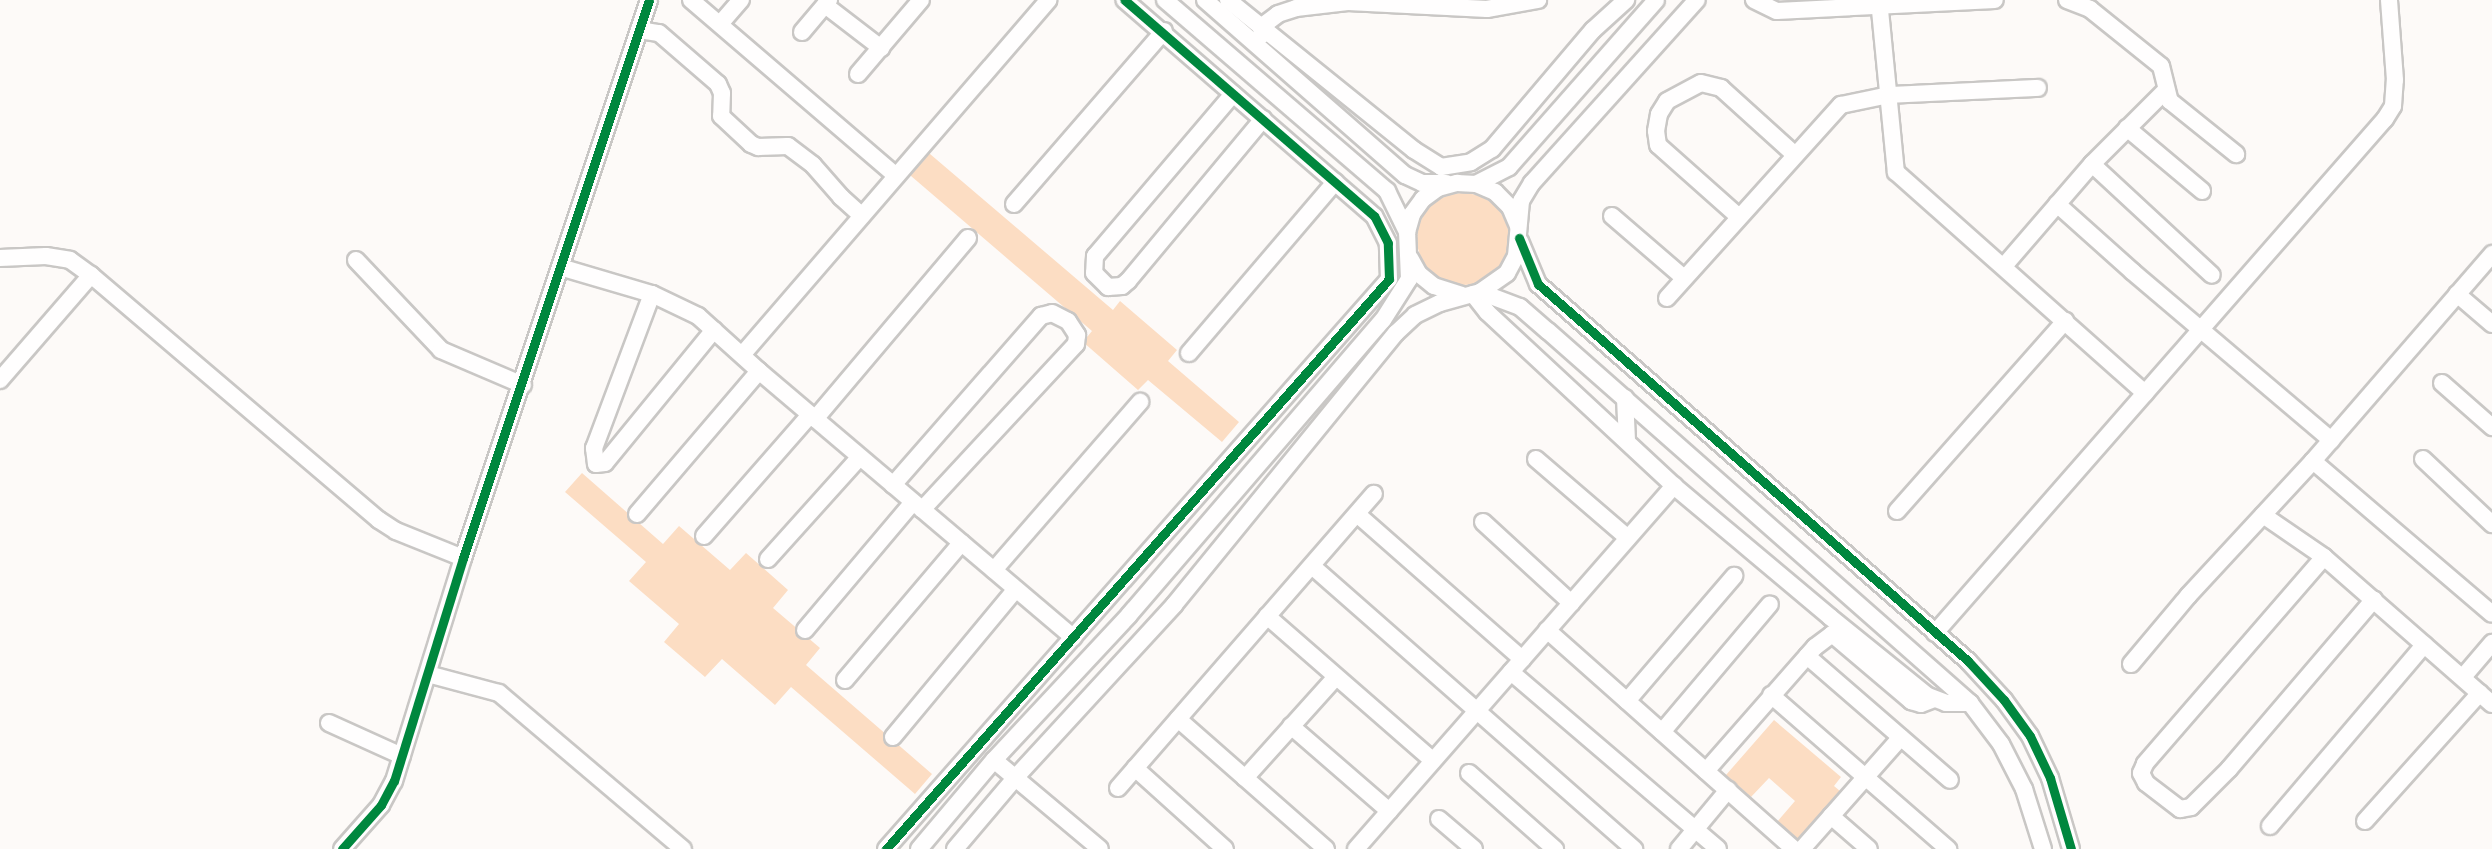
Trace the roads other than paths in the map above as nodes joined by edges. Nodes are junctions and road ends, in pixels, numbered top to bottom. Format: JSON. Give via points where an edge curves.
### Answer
{"nodes":[{"id":1,"x":649,"y":0,"type":"edge"},
{"id":2,"x":691,"y":0,"type":"edge"},
{"id":3,"x":741,"y":0,"type":"edge"},
{"id":4,"x":921,"y":0,"type":"edge"},
{"id":5,"x":1048,"y":0,"type":"edge"},
{"id":6,"x":1125,"y":0,"type":"edge"},
{"id":7,"x":1165,"y":0,"type":"edge"},
{"id":8,"x":1205,"y":0,"type":"edge"},
{"id":9,"x":1228,"y":0,"type":"edge"},
{"id":10,"x":1538,"y":0,"type":"edge"},
{"id":11,"x":1626,"y":0,"type":"edge"},
{"id":12,"x":1656,"y":0,"type":"edge"},
{"id":13,"x":1697,"y":0,"type":"edge"},
{"id":14,"x":1754,"y":0,"type":"edge"},
{"id":15,"x":1995,"y":0,"type":"edge"},
{"id":16,"x":2067,"y":0,"type":"edge"},
{"id":17,"x":2389,"y":0,"type":"edge"},
{"id":18,"x":1378,"y":1,"type":"edge"},
{"id":19,"x":1880,"y":2,"type":"edge"},
{"id":20,"x":827,"y":3,"type":"edge"},
{"id":21,"x":1488,"y":4,"type":"edge"},
{"id":22,"x":720,"y":24,"type":"junction"},
{"id":23,"x":1261,"y":27,"type":"junction"},
{"id":24,"x":639,"y":30,"type":"junction"},
{"id":25,"x":1593,"y":30,"type":"junction"},
{"id":26,"x":802,"y":32,"type":"dead end"},
{"id":27,"x":1164,"y":32,"type":"junction"},
{"id":28,"x":881,"y":48,"type":"junction"},
{"id":29,"x":1265,"y":53,"type":"junction"},
{"id":30,"x":1242,"y":67,"type":"junction"},
{"id":31,"x":1596,"y":68,"type":"junction"},
{"id":32,"x":1210,"y":74,"type":"junction"},
{"id":33,"x":858,"y":75,"type":"dead end"},
{"id":34,"x":2038,"y":88,"type":"dead end"},
{"id":35,"x":2166,"y":90,"type":"junction"},
{"id":36,"x":1233,"y":94,"type":"junction"},
{"id":37,"x":1889,"y":95,"type":"junction"},
{"id":38,"x":1263,"y":119,"type":"junction"},
{"id":39,"x":2127,"y":128,"type":"junction"},
{"id":40,"x":1794,"y":154,"type":"junction"},
{"id":41,"x":2236,"y":154,"type":"dead end"},
{"id":42,"x":2092,"y":164,"type":"junction"},
{"id":43,"x":896,"y":176,"type":"junction"},
{"id":44,"x":1335,"y":182,"type":"junction"},
{"id":45,"x":1457,"y":183,"type":"junction"},
{"id":46,"x":1476,"y":184,"type":"junction"},
{"id":47,"x":2202,"y":191,"type":"dead end"},
{"id":48,"x":1014,"y":204,"type":"dead end"},
{"id":49,"x":2057,"y":204,"type":"junction"},
{"id":50,"x":862,"y":216,"type":"junction"},
{"id":51,"x":1612,"y":216,"type":"dead end"},
{"id":52,"x":1739,"y":217,"type":"junction"},
{"id":53,"x":1407,"y":232,"type":"junction"},
{"id":54,"x":1518,"y":232,"type":"junction"},
{"id":55,"x":968,"y":238,"type":"dead end"},
{"id":56,"x":2492,"y":254,"type":"edge"},
{"id":57,"x":0,"y":258,"type":"edge"},
{"id":58,"x":1410,"y":258,"type":"junction"},
{"id":59,"x":356,"y":260,"type":"dead end"},
{"id":60,"x":2004,"y":265,"type":"junction"},
{"id":61,"x":560,"y":267,"type":"junction"},
{"id":62,"x":91,"y":275,"type":"junction"},
{"id":63,"x":2212,"y":275,"type":"dead end"},
{"id":64,"x":1684,"y":278,"type":"junction"},
{"id":65,"x":652,"y":294,"type":"junction"},
{"id":66,"x":1472,"y":294,"type":"junction"},
{"id":67,"x":2457,"y":294,"type":"junction"},
{"id":68,"x":1667,"y":298,"type":"dead end"},
{"id":69,"x":2066,"y":321,"type":"junction"},
{"id":70,"x":2492,"y":324,"type":"edge"},
{"id":71,"x":2202,"y":328,"type":"junction"},
{"id":72,"x":714,"y":330,"type":"junction"},
{"id":73,"x":1189,"y":354,"type":"dead end"},
{"id":74,"x":742,"y":355,"type":"junction"},
{"id":75,"x":759,"y":372,"type":"junction"},
{"id":76,"x":0,"y":380,"type":"edge"},
{"id":77,"x":2442,"y":383,"type":"dead end"},
{"id":78,"x":523,"y":385,"type":"junction"},
{"id":79,"x":2145,"y":393,"type":"junction"},
{"id":80,"x":1285,"y":397,"type":"junction"},
{"id":81,"x":1625,"y":398,"type":"junction"},
{"id":82,"x":1140,"y":402,"type":"dead end"},
{"id":83,"x":1305,"y":411,"type":"junction"},
{"id":84,"x":813,"y":417,"type":"junction"},
{"id":85,"x":2492,"y":428,"type":"edge"},
{"id":86,"x":1627,"y":440,"type":"junction"},
{"id":87,"x":2331,"y":440,"type":"junction"},
{"id":88,"x":860,"y":457,"type":"junction"},
{"id":89,"x":1536,"y":459,"type":"dead end"},
{"id":90,"x":2423,"y":459,"type":"dead end"},
{"id":91,"x":2314,"y":461,"type":"junction"},
{"id":92,"x":893,"y":485,"type":"junction"},
{"id":93,"x":1674,"y":486,"type":"junction"},
{"id":94,"x":1374,"y":494,"type":"dead end"},
{"id":95,"x":918,"y":506,"type":"junction"},
{"id":96,"x":1897,"y":511,"type":"dead end"},
{"id":97,"x":637,"y":514,"type":"dead end"},
{"id":98,"x":1356,"y":514,"type":"junction"},
{"id":99,"x":2263,"y":515,"type":"junction"},
{"id":100,"x":1483,"y":522,"type":"dead end"},
{"id":101,"x":2492,"y":524,"type":"edge"},
{"id":102,"x":704,"y":536,"type":"dead end"},
{"id":103,"x":1628,"y":538,"type":"junction"},
{"id":104,"x":961,"y":543,"type":"junction"},
{"id":105,"x":2324,"y":557,"type":"junction"},
{"id":106,"x":463,"y":558,"type":"junction"},
{"id":107,"x":768,"y":559,"type":"dead end"},
{"id":108,"x":1312,"y":566,"type":"junction"},
{"id":109,"x":994,"y":570,"type":"junction"},
{"id":110,"x":1734,"y":576,"type":"dead end"},
{"id":111,"x":1016,"y":589,"type":"junction"},
{"id":112,"x":2374,"y":600,"type":"junction"},
{"id":113,"x":1571,"y":603,"type":"junction"},
{"id":114,"x":1770,"y":604,"type":"dead end"},
{"id":115,"x":2492,"y":614,"type":"edge"},
{"id":116,"x":1267,"y":617,"type":"junction"},
{"id":117,"x":805,"y":629,"type":"dead end"},
{"id":118,"x":1547,"y":630,"type":"junction"},
{"id":119,"x":1935,"y":633,"type":"junction"},
{"id":120,"x":1073,"y":637,"type":"junction"},
{"id":121,"x":2492,"y":643,"type":"edge"},
{"id":122,"x":2424,"y":645,"type":"junction"},
{"id":123,"x":1807,"y":656,"type":"junction"},
{"id":124,"x":1522,"y":659,"type":"junction"},
{"id":125,"x":2131,"y":664,"type":"dead end"},
{"id":126,"x":1511,"y":672,"type":"junction"},
{"id":127,"x":428,"y":674,"type":"junction"},
{"id":128,"x":1336,"y":677,"type":"junction"},
{"id":129,"x":2463,"y":677,"type":"junction"},
{"id":130,"x":845,"y":680,"type":"dead end"},
{"id":131,"x":1771,"y":695,"type":"junction"},
{"id":132,"x":2486,"y":698,"type":"edge"},
{"id":133,"x":1934,"y":699,"type":"junction"},
{"id":134,"x":1628,"y":701,"type":"junction"},
{"id":135,"x":1970,"y":703,"type":"junction"},
{"id":136,"x":1477,"y":711,"type":"junction"},
{"id":137,"x":1178,"y":719,"type":"junction"},
{"id":138,"x":329,"y":723,"type":"dead end"},
{"id":139,"x":1292,"y":726,"type":"junction"},
{"id":140,"x":1662,"y":732,"type":"junction"},
{"id":141,"x":893,"y":737,"type":"dead end"},
{"id":142,"x":1901,"y":737,"type":"junction"},
{"id":143,"x":402,"y":756,"type":"junction"},
{"id":144,"x":994,"y":760,"type":"junction"},
{"id":145,"x":1433,"y":761,"type":"junction"},
{"id":146,"x":1135,"y":768,"type":"junction"},
{"id":147,"x":1706,"y":771,"type":"junction"},
{"id":148,"x":1469,"y":773,"type":"dead end"},
{"id":149,"x":1016,"y":777,"type":"junction"},
{"id":150,"x":1866,"y":777,"type":"junction"},
{"id":151,"x":1245,"y":778,"type":"junction"},
{"id":152,"x":1950,"y":780,"type":"dead end"},
{"id":153,"x":1118,"y":788,"type":"dead end"},
{"id":154,"x":1728,"y":790,"type":"junction"},
{"id":155,"x":1389,"y":811,"type":"junction"},
{"id":156,"x":1831,"y":816,"type":"junction"},
{"id":157,"x":1439,"y":819,"type":"dead end"},
{"id":158,"x":2365,"y":821,"type":"dead end"},
{"id":159,"x":2270,"y":826,"type":"dead end"},
{"id":160,"x":1696,"y":830,"type":"junction"},
{"id":161,"x":342,"y":849,"type":"edge"},
{"id":162,"x":683,"y":849,"type":"edge"},
{"id":163,"x":886,"y":849,"type":"edge"},
{"id":164,"x":919,"y":849,"type":"edge"},
{"id":165,"x":955,"y":849,"type":"edge"},
{"id":166,"x":1100,"y":849,"type":"edge"},
{"id":167,"x":1225,"y":849,"type":"edge"},
{"id":168,"x":1326,"y":849,"type":"edge"},
{"id":169,"x":1356,"y":849,"type":"edge"},
{"id":170,"x":1474,"y":849,"type":"edge"},
{"id":171,"x":1555,"y":849,"type":"edge"},
{"id":172,"x":1634,"y":849,"type":"edge"},
{"id":173,"x":1679,"y":849,"type":"edge"},
{"id":174,"x":1718,"y":849,"type":"edge"},
{"id":175,"x":1794,"y":849,"type":"edge"},
{"id":176,"x":1802,"y":849,"type":"edge"},
{"id":177,"x":1869,"y":849,"type":"edge"},
{"id":178,"x":1948,"y":849,"type":"edge"},
{"id":179,"x":2043,"y":849,"type":"edge"},
{"id":180,"x":2071,"y":849,"type":"edge"}],
"edges":[{"from":1,"to":24,"type":"street"},
{"from":2,"to":22,"type":"street"},
{"from":3,"to":22,"type":"street"},
{"from":4,"to":28,"type":"street"},
{"from":5,"to":43,"type":"street"},
{"from":6,"to":27,"type":"street"},
{"from":7,"to":30,"type":"street"},
{"from":8,"to":29,"type":"street"},
{"from":9,"to":23,"type":"street"},
{"from":10,"to":21,"type":"street"},
{"from":11,"to":25,"type":"street"},
{"from":12,"to":31,"type":"street"},
{"from":13,"to":54,"type":"street","via":[[1532,183],[1521,201]]},
{"from":14,"to":19,"type":"street","via":[[1777,11]]},
{"from":15,"to":19,"type":"street"},
{"from":16,"to":35,"type":"street","via":[[2090,9],[2161,66]]},
{"from":17,"to":71,"type":"street","via":[[2395,80],[2389,112]]},
{"from":18,"to":21,"type":"street"},
{"from":18,"to":23,"type":"street","via":[[1296,8]]},
{"from":19,"to":37,"type":"street"},
{"from":20,"to":26,"type":"street"},
{"from":20,"to":28,"type":"street"},
{"from":22,"to":43,"type":"street"},
{"from":23,"to":25,"type":"street","via":[[1441,167],[1471,162],[1492,149]]},
{"from":23,"to":29,"type":"street"},
{"from":24,"to":50,"type":"street","via":[[659,33],[718,84],[721,116],[751,144],[788,146],[813,164]]},
{"from":24,"to":61,"type":"street"},
{"from":25,"to":31,"type":"street"},
{"from":27,"to":32,"type":"street"},
{"from":27,"to":48,"type":"street"},
{"from":28,"to":33,"type":"street"},
{"from":29,"to":45,"type":"street","via":[[1405,175],[1422,183]]},
{"from":30,"to":32,"type":"street"},
{"from":30,"to":53,"type":"street","via":[[1387,191]]},
{"from":31,"to":46,"type":"street","via":[[1509,167]]},
{"from":32,"to":36,"type":"street"},
{"from":34,"to":37,"type":"street"},
{"from":35,"to":39,"type":"street"},
{"from":35,"to":41,"type":"street","via":[[2178,109]]},
{"from":36,"to":38,"type":"street"},
{"from":36,"to":38,"type":"street","via":[[1095,256],[1094,273],[1108,286],[1128,281]]},
{"from":37,"to":40,"type":"street","via":[[1841,105]]},
{"from":37,"to":60,"type":"street","via":[[1896,172]]},
{"from":38,"to":44,"type":"street"},
{"from":39,"to":42,"type":"street"},
{"from":39,"to":47,"type":"street"},
{"from":40,"to":52,"type":"street"},
{"from":40,"to":52,"type":"street","via":[[1721,88],[1701,83],[1667,101],[1659,114],[1658,145]]},
{"from":42,"to":49,"type":"street"},
{"from":42,"to":63,"type":"street"},
{"from":43,"to":50,"type":"street"},
{"from":44,"to":73,"type":"street"},
{"from":44,"to":80,"type":"street","via":[[1381,226],[1391,259],[1389,279]]},
{"from":45,"to":46,"type":"street"},
{"from":45,"to":53,"type":"street","via":[[1438,188],[1423,199]]},
{"from":46,"to":54,"type":"street","via":[[1495,192],[1510,207]]},
{"from":49,"to":60,"type":"street"},
{"from":49,"to":71,"type":"street"},
{"from":50,"to":74,"type":"street"},
{"from":51,"to":64,"type":"street"},
{"from":52,"to":64,"type":"street"},
{"from":53,"to":58,"type":"street"},
{"from":54,"to":66,"type":"street","via":[[1516,256],[1507,272]]},
{"from":54,"to":119,"type":"street","via":[[1538,284]]},
{"from":55,"to":84,"type":"street"},
{"from":56,"to":67,"type":"street"},
{"from":57,"to":62,"type":"street","via":[[56,256]]},
{"from":58,"to":66,"type":"street","via":[[1419,274],[1434,286]]},
{"from":58,"to":83,"type":"street","via":[[1409,279],[1396,300]]},
{"from":59,"to":78,"type":"street","via":[[441,350]]},
{"from":60,"to":69,"type":"street"},
{"from":61,"to":65,"type":"street"},
{"from":61,"to":78,"type":"street"},
{"from":62,"to":76,"type":"street"},
{"from":62,"to":106,"type":"street","via":[[379,520]]},
{"from":64,"to":68,"type":"street"},
{"from":65,"to":72,"type":"street","via":[[698,316]]},
{"from":65,"to":72,"type":"street","via":[[594,448],[596,464],[605,463]]},
{"from":66,"to":81,"type":"street","via":[[1520,307]]},
{"from":66,"to":86,"type":"street"},
{"from":66,"to":149,"type":"street","via":[[1415,315],[1396,333],[1174,605]]},
{"from":67,"to":70,"type":"street"},
{"from":67,"to":87,"type":"street"},
{"from":69,"to":79,"type":"street"},
{"from":69,"to":96,"type":"street"},
{"from":71,"to":79,"type":"street"},
{"from":71,"to":87,"type":"street"},
{"from":72,"to":74,"type":"street"},
{"from":74,"to":75,"type":"street"},
{"from":75,"to":84,"type":"street"},
{"from":75,"to":97,"type":"street"},
{"from":77,"to":85,"type":"street"},
{"from":78,"to":106,"type":"street"},
{"from":79,"to":119,"type":"street"},
{"from":80,"to":83,"type":"street"},
{"from":80,"to":120,"type":"street"},
{"from":81,"to":86,"type":"street"},
{"from":81,"to":135,"type":"street"},
{"from":82,"to":109,"type":"street"},
{"from":83,"to":144,"type":"street","via":[[1111,635]]},
{"from":84,"to":88,"type":"street"},
{"from":84,"to":102,"type":"street"},
{"from":86,"to":93,"type":"street"},
{"from":87,"to":91,"type":"street"},
{"from":88,"to":92,"type":"street"},
{"from":88,"to":107,"type":"street"},
{"from":89,"to":103,"type":"street"},
{"from":90,"to":101,"type":"street"},
{"from":91,"to":99,"type":"street"},
{"from":91,"to":115,"type":"street"},
{"from":92,"to":95,"type":"street"},
{"from":92,"to":95,"type":"street","via":[[1041,316],[1052,313],[1068,321],[1077,335],[1076,344]]},
{"from":93,"to":103,"type":"street"},
{"from":93,"to":133,"type":"street"},
{"from":94,"to":98,"type":"street"},
{"from":95,"to":104,"type":"street"},
{"from":95,"to":117,"type":"street"},
{"from":98,"to":108,"type":"street"},
{"from":98,"to":124,"type":"street"},
{"from":99,"to":105,"type":"street"},
{"from":99,"to":125,"type":"street"},
{"from":100,"to":113,"type":"street"},
{"from":103,"to":113,"type":"street"},
{"from":104,"to":109,"type":"street"},
{"from":104,"to":130,"type":"street"},
{"from":105,"to":112,"type":"street"},
{"from":105,"to":112,"type":"street","via":[[2145,764],[2141,773],[2146,783],[2180,809],[2191,807]]},
{"from":106,"to":127,"type":"street"},
{"from":108,"to":116,"type":"street"},
{"from":108,"to":136,"type":"street"},
{"from":109,"to":111,"type":"street"},
{"from":110,"to":134,"type":"street"},
{"from":111,"to":120,"type":"street"},
{"from":111,"to":141,"type":"street"},
{"from":112,"to":122,"type":"street"},
{"from":113,"to":118,"type":"street"},
{"from":114,"to":140,"type":"street"},
{"from":116,"to":128,"type":"street"},
{"from":116,"to":137,"type":"street"},
{"from":118,"to":124,"type":"street"},
{"from":118,"to":134,"type":"street"},
{"from":119,"to":180,"type":"street","via":[[2004,700],[2029,736],[2050,779]]},
{"from":120,"to":163,"type":"street"},
{"from":121,"to":129,"type":"street"},
{"from":122,"to":129,"type":"street"},
{"from":122,"to":159,"type":"street"},
{"from":123,"to":131,"type":"street"},
{"from":123,"to":133,"type":"street","via":[[1825,637],[1836,635],[1911,701],[1921,704]]},
{"from":123,"to":142,"type":"street"},
{"from":124,"to":126,"type":"street"},
{"from":126,"to":136,"type":"street"},
{"from":126,"to":160,"type":"street"},
{"from":127,"to":143,"type":"street"},
{"from":127,"to":162,"type":"street","via":[[499,693]]},
{"from":128,"to":139,"type":"street"},
{"from":128,"to":145,"type":"street"},
{"from":129,"to":132,"type":"street"},
{"from":131,"to":147,"type":"street"},
{"from":131,"to":150,"type":"street"},
{"from":132,"to":158,"type":"street"},
{"from":133,"to":135,"type":"street"},
{"from":134,"to":140,"type":"street"},
{"from":135,"to":179,"type":"street","via":[[2001,744],[2024,789]]},
{"from":136,"to":145,"type":"street"},
{"from":136,"to":172,"type":"street"},
{"from":137,"to":146,"type":"street"},
{"from":137,"to":151,"type":"street"},
{"from":138,"to":143,"type":"street"},
{"from":139,"to":151,"type":"street"},
{"from":139,"to":155,"type":"street"},
{"from":140,"to":147,"type":"street"},
{"from":142,"to":150,"type":"street"},
{"from":142,"to":152,"type":"street"},
{"from":143,"to":161,"type":"street","via":[[381,806]]},
{"from":144,"to":149,"type":"street"},
{"from":144,"to":164,"type":"street"},
{"from":145,"to":155,"type":"street"},
{"from":146,"to":153,"type":"street"},
{"from":146,"to":167,"type":"street"},
{"from":147,"to":154,"type":"street"},
{"from":148,"to":171,"type":"street"},
{"from":149,"to":165,"type":"street"},
{"from":149,"to":166,"type":"street"},
{"from":150,"to":156,"type":"street"},
{"from":150,"to":178,"type":"street"},
{"from":151,"to":168,"type":"street"},
{"from":154,"to":160,"type":"street"},
{"from":154,"to":175,"type":"street"},
{"from":155,"to":169,"type":"street"},
{"from":156,"to":176,"type":"street"},
{"from":156,"to":177,"type":"street"},
{"from":157,"to":170,"type":"street"},
{"from":160,"to":173,"type":"street"},
{"from":160,"to":174,"type":"street"}]}
